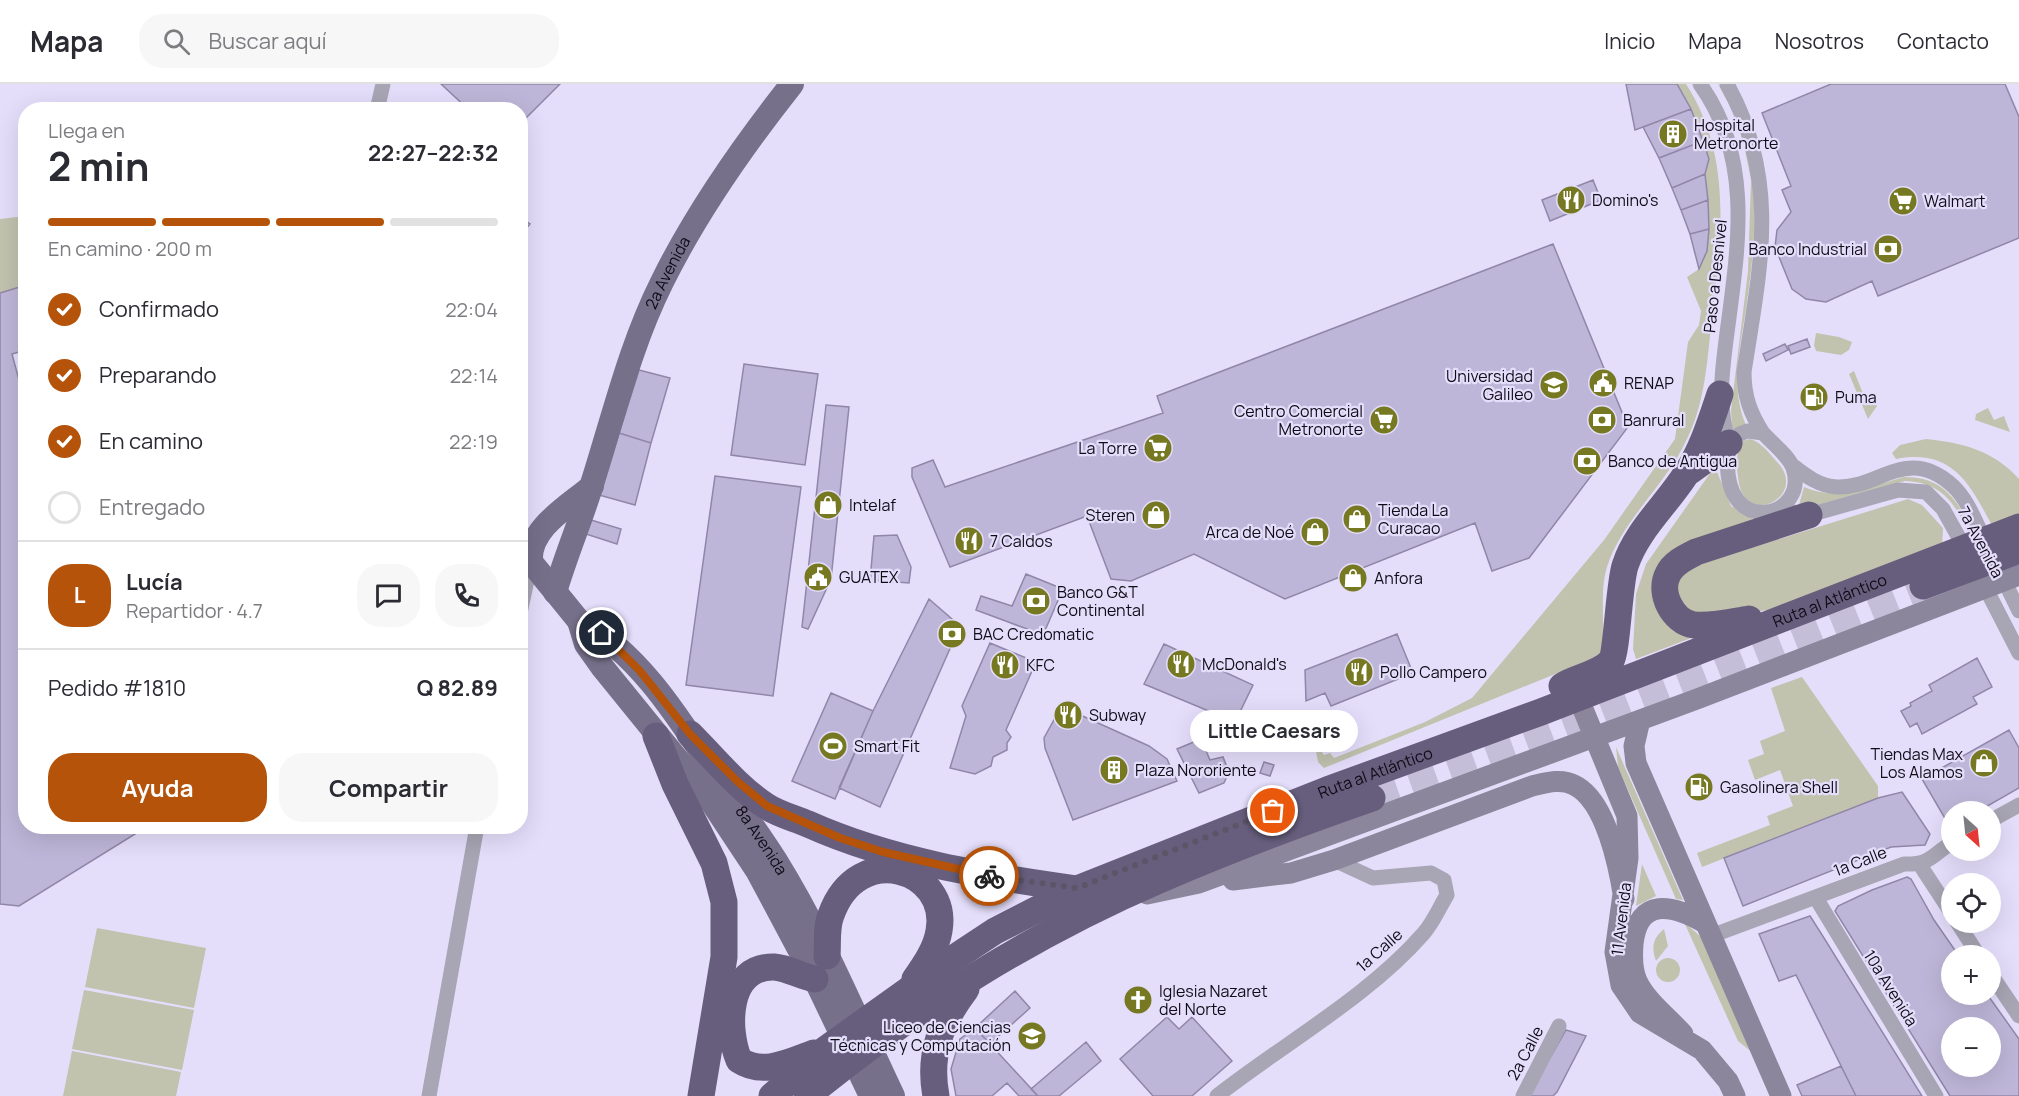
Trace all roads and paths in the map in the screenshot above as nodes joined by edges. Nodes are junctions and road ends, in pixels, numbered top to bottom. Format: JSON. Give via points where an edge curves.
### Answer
{"nodes":[{"id":1,"x":383,"y":84,"type":"edge"},
{"id":2,"x":792,"y":84,"type":"edge"},
{"id":3,"x":1700,"y":84,"type":"edge"},
{"id":4,"x":1727,"y":84,"type":"edge"},
{"id":5,"x":379,"y":102,"type":"edge"},
{"id":6,"x":1720,"y":394,"type":"junction"},
{"id":7,"x":1763,"y":433,"type":"junction"},
{"id":8,"x":1729,"y":442,"type":"junction"},
{"id":9,"x":1792,"y":465,"type":"junction"},
{"id":10,"x":1687,"y":473,"type":"junction"},
{"id":11,"x":592,"y":486,"type":"junction"},
{"id":12,"x":1775,"y":510,"type":"junction"},
{"id":13,"x":1809,"y":515,"type":"junction"},
{"id":14,"x":2019,"y":527,"type":"edge"},
{"id":15,"x":1752,"y":532,"type":"junction"},
{"id":16,"x":2019,"y":550,"type":"edge"},
{"id":17,"x":528,"y":554,"type":"edge"},
{"id":18,"x":528,"y":558,"type":"edge"},
{"id":19,"x":2019,"y":575,"type":"edge"},
{"id":20,"x":1923,"y":586,"type":"tunnel mouth"},
{"id":21,"x":555,"y":591,"type":"junction"},
{"id":22,"x":1806,"y":609,"type":"junction"},
{"id":23,"x":2018,"y":609,"type":"edge"},
{"id":24,"x":579,"y":621,"type":"junction"},
{"id":25,"x":2019,"y":653,"type":"edge"},
{"id":26,"x":1578,"y":697,"type":"junction"},
{"id":27,"x":1541,"y":712,"type":"junction"},
{"id":28,"x":1640,"y":720,"type":"junction"},
{"id":29,"x":690,"y":734,"type":"junction"},
{"id":30,"x":656,"y":736,"type":"junction"},
{"id":31,"x":1594,"y":737,"type":"junction"},
{"id":32,"x":1372,"y":798,"type":"tunnel mouth"},
{"id":33,"x":2019,"y":805,"type":"edge"},
{"id":34,"x":2001,"y":815,"type":"edge"},
{"id":35,"x":476,"y":834,"type":"edge"},
{"id":36,"x":1941,"y":853,"type":"edge"},
{"id":37,"x":1334,"y":860,"type":"junction"},
{"id":38,"x":1920,"y":865,"type":"junction"},
{"id":39,"x":1199,"y":883,"type":"junction"},
{"id":40,"x":1077,"y":888,"type":"junction"},
{"id":41,"x":1941,"y":897,"type":"edge"},
{"id":42,"x":1624,"y":898,"type":"junction"},
{"id":43,"x":1816,"y":898,"type":"junction"},
{"id":44,"x":1113,"y":901,"type":"junction"},
{"id":45,"x":1708,"y":930,"type":"junction"},
{"id":46,"x":821,"y":967,"type":"junction"},
{"id":47,"x":976,"y":976,"type":"junction"},
{"id":48,"x":2001,"y":989,"type":"edge"},
{"id":49,"x":904,"y":994,"type":"junction"},
{"id":50,"x":841,"y":1010,"type":"junction"},
{"id":51,"x":2019,"y":1016,"type":"edge"},
{"id":52,"x":1559,"y":1026,"type":"dead end"},
{"id":53,"x":1689,"y":1041,"type":"junction"},
{"id":54,"x":826,"y":1049,"type":"junction"},
{"id":55,"x":429,"y":1096,"type":"edge"},
{"id":56,"x":701,"y":1096,"type":"edge"},
{"id":57,"x":772,"y":1096,"type":"edge"},
{"id":58,"x":807,"y":1096,"type":"edge"},
{"id":59,"x":870,"y":1096,"type":"edge"},
{"id":60,"x":894,"y":1096,"type":"edge"},
{"id":61,"x":936,"y":1096,"type":"edge"},
{"id":62,"x":1216,"y":1096,"type":"edge"},
{"id":63,"x":1523,"y":1096,"type":"edge"},
{"id":64,"x":1735,"y":1096,"type":"edge"},
{"id":65,"x":1781,"y":1096,"type":"edge"},
{"id":66,"x":1936,"y":1096,"type":"edge"}],
"edges":[{"from":1,"to":5,"type":"street"},
{"from":2,"to":11,"type":"main road","name":"2a Avenida","via":[[720,182],[662,281],[628,364]]},
{"from":3,"to":6,"type":"street","name":"Paso a Desnivel","via":[[1723,124],[1732,151],[1740,223]]},
{"from":4,"to":7,"type":"street","via":[[1752,138],[1761,190],[1760,257],[1744,381],[1749,409]]},
{"from":6,"to":8,"type":"street","name":"Paso a Desnivel"},
{"from":6,"to":10,"type":"highway","via":[[1708,432]]},
{"from":7,"to":8,"type":"street","via":[[1742,433]]},
{"from":7,"to":9,"type":"street"},
{"from":8,"to":10,"type":"highway"},
{"from":8,"to":12,"type":"street","via":[[1729,484],[1735,498],[1744,508],[1758,512]]},
{"from":9,"to":12,"type":"street","via":[[1792,494]]},
{"from":9,"to":23,"type":"street","name":"7a Avenida","via":[[1812,480],[1837,487],[1886,473],[1924,469],[1937,474],[1954,486],[1972,515]]},
{"from":10,"to":27,"type":"highway","via":[[1626,564],[1618,594],[1615,650],[1610,661],[1563,685]]},
{"from":11,"to":17,"type":"main road","via":[[539,532]]},
{"from":11,"to":21,"type":"main road","name":"2a Avenida"},
{"from":12,"to":13,"type":"street","name":"7a Avenida"},
{"from":12,"to":15,"type":"highway"},
{"from":13,"to":15,"type":"highway"},
{"from":13,"to":25,"type":"street","name":"7a Avenida","via":[[1892,492],[1926,492],[1953,524]]},
{"from":14,"to":22,"type":"highway","name":"Ruta al Atlántico"},
{"from":15,"to":22,"type":"highway","via":[[1679,561],[1667,575],[1664,589],[1668,604],[1691,625],[1715,625]]},
{"from":16,"to":20,"type":"highway"},
{"from":18,"to":21,"type":"main road","name":"8a Avenida"},
{"from":19,"to":28,"type":"main road","name":"Ruta al Atlántico"},
{"from":21,"to":24,"type":"main road","name":"8a Avenida"},
{"from":22,"to":26,"type":"highway","name":"Ruta al Atlántico"},
{"from":24,"to":29,"type":"main road","name":"8a Avenida","via":[[602,633],[640,671]]},
{"from":24,"to":30,"type":"main road","name":"8a Avenida","via":[[586,644]]},
{"from":26,"to":27,"type":"highway","name":"Ruta al Atlántico"},
{"from":26,"to":31,"type":"main road","name":"11 Avenida"},
{"from":27,"to":40,"type":"highway","name":"Ruta al Atlántico"},
{"from":28,"to":31,"type":"main road","name":"Ruta al Atlántico"},
{"from":28,"to":45,"type":"main road","via":[[1634,746],[1636,764]]},
{"from":29,"to":40,"type":"highway","via":[[767,806],[840,838],[969,873]]},
{"from":29,"to":46,"type":"main road","name":"8a Avenida","via":[[776,861]]},
{"from":30,"to":46,"type":"main road","name":"8a Avenida","via":[[711,801]]},
{"from":30,"to":56,"type":"highway","via":[[714,863],[724,902],[724,957]]},
{"from":31,"to":39,"type":"main road","name":"Ruta al Atlántico"},
{"from":31,"to":42,"type":"main road","name":"11 Avenida","via":[[1627,816]]},
{"from":32,"to":44,"type":"highway","name":"Ruta al Atlántico"},
{"from":33,"to":34,"type":"street"},
{"from":35,"to":55,"type":"street"},
{"from":36,"to":38,"type":"street","name":"1a Calle"},
{"from":37,"to":39,"type":"main road","via":[[1291,873]]},
{"from":37,"to":42,"type":"main road","via":[[1554,781],[1573,784],[1596,808],[1612,844]]},
{"from":37,"to":62,"type":"street","name":"1a Calle","via":[[1373,878],[1431,873],[1444,880],[1447,895],[1424,933],[1355,996]]},
{"from":38,"to":41,"type":"street"},
{"from":38,"to":43,"type":"street","name":"1a Calle","via":[[1904,864]]},
{"from":39,"to":44,"type":"main road","name":"Ruta al Atlántico"},
{"from":40,"to":49,"type":"highway","name":"Ruta al Atlántico","via":[[995,931]]},
{"from":42,"to":53,"type":"main road","name":"11 Avenida","via":[[1615,952],[1621,985],[1640,1013]]},
{"from":43,"to":45,"type":"street","name":"1a Calle"},
{"from":43,"to":66,"type":"street","name":"10a Avenida"},
{"from":44,"to":47,"type":"highway","name":"Ruta al Atlántico"},
{"from":45,"to":53,"type":"main road","via":[[1678,909],[1657,908],[1642,917],[1634,930],[1632,954],[1637,981],[1648,999]]},
{"from":45,"to":65,"type":"main road"},
{"from":46,"to":49,"type":"highway","via":[[830,918],[849,884],[877,869],[909,874],[930,894],[939,913],[940,929],[927,963]]},
{"from":46,"to":50,"type":"main road","name":"8a Avenida"},
{"from":46,"to":54,"type":"highway","via":[[772,967],[745,980],[730,1012],[731,1040],[738,1060],[757,1068],[772,1067]]},
{"from":47,"to":58,"type":"highway","name":"Ruta al Atlántico"},
{"from":47,"to":61,"type":"highway","via":[[947,1015],[936,1047]]},
{"from":48,"to":51,"type":"street"},
{"from":49,"to":54,"type":"highway","name":"Ruta al Atlántico"},
{"from":50,"to":59,"type":"main road","name":"8a Avenida"},
{"from":50,"to":60,"type":"main road","name":"8a Avenida"},
{"from":52,"to":63,"type":"street","name":"2a Calle"},
{"from":53,"to":64,"type":"main road","name":"11 Avenida","via":[[1717,1066]]},
{"from":54,"to":57,"type":"highway","name":"Ruta al Atlántico"}]}
